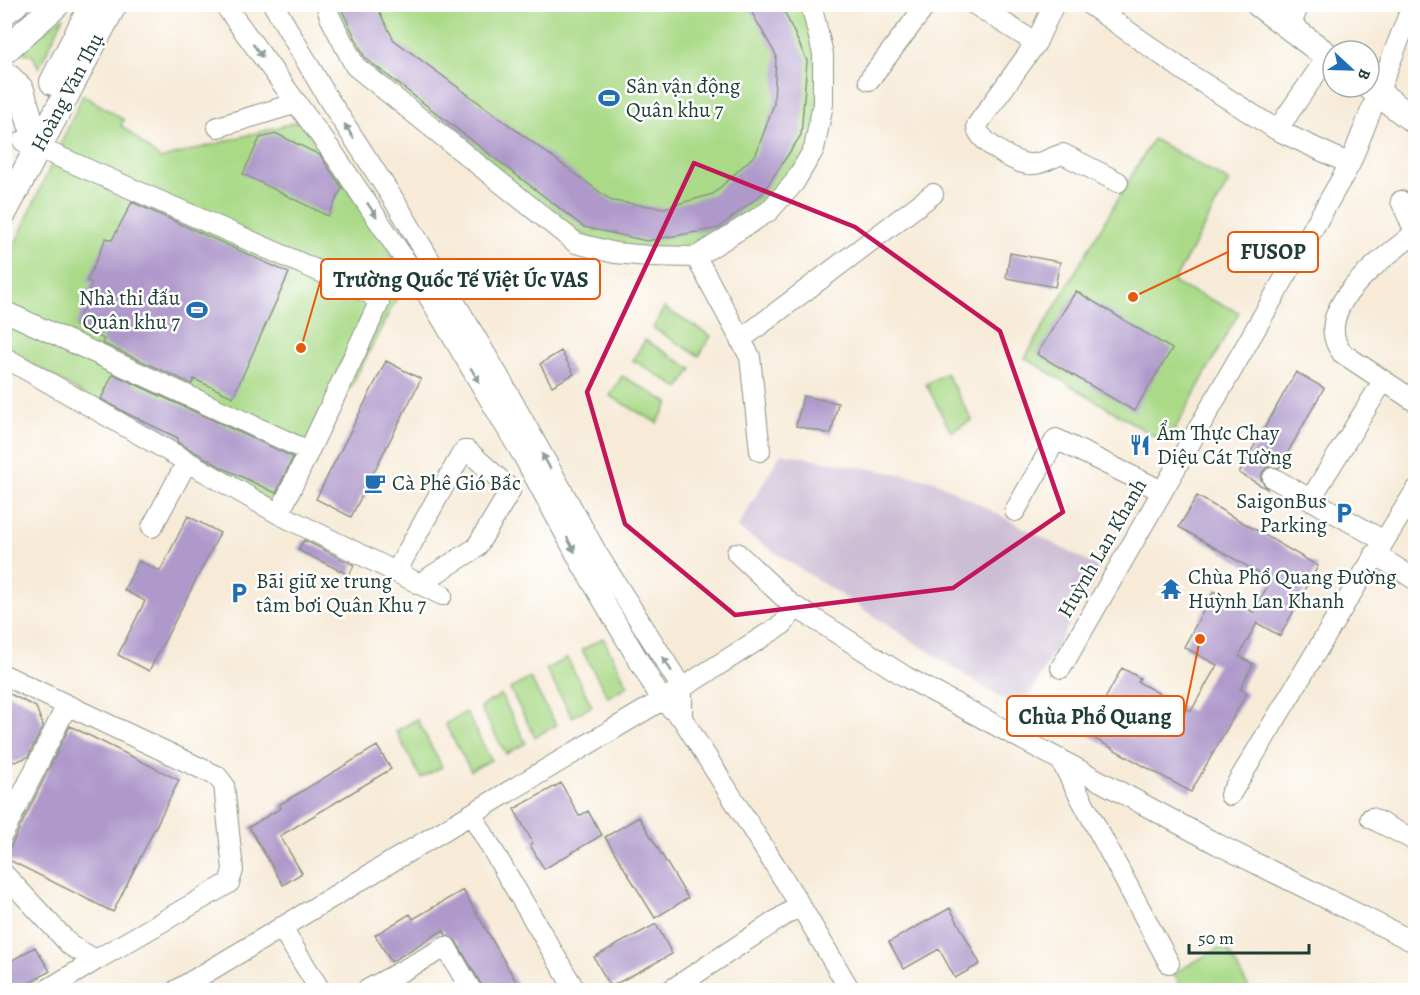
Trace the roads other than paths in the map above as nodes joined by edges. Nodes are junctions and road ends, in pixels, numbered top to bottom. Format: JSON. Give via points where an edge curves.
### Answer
{"nodes":[{"id":1,"x":15,"y":4,"type":"edge"},
{"id":2,"x":57,"y":4,"type":"edge"},
{"id":3,"x":93,"y":4,"type":"edge"},
{"id":4,"x":114,"y":4,"type":"edge"},
{"id":5,"x":224,"y":4,"type":"edge"},
{"id":6,"x":273,"y":4,"type":"edge"},
{"id":7,"x":326,"y":4,"type":"edge"},
{"id":8,"x":811,"y":4,"type":"edge"},
{"id":9,"x":927,"y":4,"type":"edge"},
{"id":10,"x":974,"y":4,"type":"edge"},
{"id":11,"x":1054,"y":4,"type":"edge"},
{"id":12,"x":1089,"y":4,"type":"edge"},
{"id":13,"x":1259,"y":4,"type":"edge"},
{"id":14,"x":1413,"y":4,"type":"edge"},
{"id":15,"x":4,"y":12,"type":"edge"},
{"id":16,"x":1294,"y":16,"type":"edge"},
{"id":17,"x":1036,"y":43,"type":"junction"},
{"id":18,"x":1321,"y":47,"type":"edge"},
{"id":19,"x":4,"y":51,"type":"edge"},
{"id":20,"x":1321,"y":71,"type":"edge"},
{"id":21,"x":1381,"y":73,"type":"edge"},
{"id":22,"x":4,"y":78,"type":"edge"},
{"id":23,"x":869,"y":80,"type":"dead end"},
{"id":24,"x":1381,"y":96,"type":"edge"},
{"id":25,"x":1370,"y":99,"type":"edge"},
{"id":26,"x":297,"y":103,"type":"junction"},
{"id":27,"x":1416,"y":122,"type":"edge"},
{"id":28,"x":218,"y":127,"type":"dead end"},
{"id":29,"x":1277,"y":130,"type":"junction"},
{"id":30,"x":31,"y":137,"type":"junction"},
{"id":31,"x":1350,"y":164,"type":"junction"},
{"id":32,"x":4,"y":176,"type":"edge"},
{"id":33,"x":1118,"y":182,"type":"dead end"},
{"id":34,"x":933,"y":194,"type":"dead end"},
{"id":35,"x":1401,"y":201,"type":"dead end"},
{"id":36,"x":4,"y":212,"type":"edge"},
{"id":37,"x":1415,"y":233,"type":"edge"},
{"id":38,"x":696,"y":257,"type":"junction"},
{"id":39,"x":4,"y":311,"type":"edge"},
{"id":40,"x":740,"y":340,"type":"junction"},
{"id":41,"x":4,"y":357,"type":"edge"},
{"id":42,"x":1383,"y":381,"type":"junction"},
{"id":43,"x":1416,"y":402,"type":"edge"},
{"id":44,"x":308,"y":451,"type":"junction"},
{"id":45,"x":760,"y":451,"type":"dead end"},
{"id":46,"x":187,"y":462,"type":"junction"},
{"id":47,"x":1273,"y":478,"type":"dead end"},
{"id":48,"x":1416,"y":490,"type":"edge"},
{"id":49,"x":1162,"y":491,"type":"junction"},
{"id":50,"x":1311,"y":500,"type":"junction"},
{"id":51,"x":1016,"y":511,"type":"dead end"},
{"id":52,"x":279,"y":514,"type":"junction"},
{"id":53,"x":152,"y":527,"type":"dead end"},
{"id":54,"x":1379,"y":548,"type":"junction"},
{"id":55,"x":737,"y":553,"type":"dead end"},
{"id":56,"x":396,"y":572,"type":"junction"},
{"id":57,"x":1416,"y":580,"type":"edge"},
{"id":58,"x":419,"y":584,"type":"junction"},
{"id":59,"x":442,"y":595,"type":"dead end"},
{"id":60,"x":791,"y":604,"type":"junction"},
{"id":61,"x":1061,"y":668,"type":"dead end"},
{"id":62,"x":4,"y":675,"type":"edge"},
{"id":63,"x":682,"y":688,"type":"junction"},
{"id":64,"x":662,"y":700,"type":"junction"},
{"id":65,"x":67,"y":705,"type":"junction"},
{"id":66,"x":682,"y":718,"type":"junction"},
{"id":67,"x":1060,"y":759,"type":"junction"},
{"id":68,"x":1230,"y":795,"type":"dead end"},
{"id":69,"x":472,"y":815,"type":"junction"},
{"id":70,"x":1371,"y":818,"type":"dead end"},
{"id":71,"x":4,"y":832,"type":"edge"},
{"id":72,"x":1416,"y":842,"type":"edge"},
{"id":73,"x":4,"y":874,"type":"edge"},
{"id":74,"x":800,"y":905,"type":"junction"},
{"id":75,"x":281,"y":927,"type":"junction"},
{"id":76,"x":1416,"y":943,"type":"edge"},
{"id":77,"x":96,"y":960,"type":"junction"},
{"id":78,"x":1168,"y":963,"type":"dead end"},
{"id":79,"x":47,"y":990,"type":"edge"},
{"id":80,"x":177,"y":990,"type":"edge"},
{"id":81,"x":320,"y":990,"type":"edge"},
{"id":82,"x":367,"y":990,"type":"edge"},
{"id":83,"x":471,"y":990,"type":"edge"},
{"id":84,"x":575,"y":990,"type":"edge"},
{"id":85,"x":671,"y":990,"type":"edge"},
{"id":86,"x":850,"y":990,"type":"edge"}],
"edges":[{"from":1,"to":15,"type":"main road"},
{"from":2,"to":19,"type":"main road"},
{"from":3,"to":30,"type":"main road","name":"Hoàng Văn Thụ"},
{"from":4,"to":30,"type":"main road","name":"Hoàng Văn Thụ"},
{"from":5,"to":26,"type":"street","one_way":true},
{"from":63,"to":6,"type":"street","one_way":true,"via":[[598,555],[498,375]]},
{"from":7,"to":38,"type":"street","via":[[355,66],[576,243],[615,253]]},
{"from":8,"to":38,"type":"street","via":[[823,54],[823,104],[814,149],[794,183],[769,211]]},
{"from":9,"to":23,"type":"street"},
{"from":10,"to":17,"type":"street"},
{"from":11,"to":17,"type":"street"},
{"from":12,"to":29,"type":"street"},
{"from":13,"to":16,"type":"main road"},
{"from":14,"to":21,"type":"street","name":"Huỳnh Lan Khanh"},
{"from":16,"to":18,"type":"main road"},
{"from":17,"to":33,"type":"street","via":[[976,125],[978,134],[1010,157],[1028,164],[1045,163],[1063,154]]},
{"from":20,"to":29,"type":"street"},
{"from":22,"to":30,"type":"main road","via":[[21,90]]},
{"from":24,"to":27,"type":"main road"},
{"from":25,"to":31,"type":"street","name":"Huỳnh Lan Khanh"},
{"from":26,"to":28,"type":"street"},
{"from":26,"to":64,"type":"street","one_way":true,"via":[[423,287]]},
{"from":29,"to":31,"type":"street"},
{"from":30,"to":32,"type":"main road","name":"Hoàng Văn Thụ"},
{"from":30,"to":36,"type":"main road","name":"Hoàng Văn Thụ"},
{"from":30,"to":44,"type":"street","via":[[371,294],[379,303]]},
{"from":31,"to":49,"type":"street","name":"Huỳnh Lan Khanh"},
{"from":34,"to":40,"type":"street"},
{"from":35,"to":37,"type":"street"},
{"from":37,"to":42,"type":"street","via":[[1353,288],[1335,316],[1333,333],[1337,346]]},
{"from":38,"to":40,"type":"street"},
{"from":39,"to":44,"type":"street"},
{"from":40,"to":45,"type":"street","via":[[750,357]]},
{"from":41,"to":46,"type":"street"},
{"from":42,"to":43,"type":"street"},
{"from":42,"to":50,"type":"street"},
{"from":44,"to":52,"type":"street"},
{"from":46,"to":52,"type":"street"},
{"from":46,"to":53,"type":"street"},
{"from":47,"to":50,"type":"street"},
{"from":48,"to":54,"type":"street"},
{"from":49,"to":51,"type":"street","via":[[1056,439]]},
{"from":49,"to":61,"type":"street","name":"Huỳnh Lan Khanh"},
{"from":50,"to":54,"type":"street"},
{"from":52,"to":56,"type":"street"},
{"from":54,"to":57,"type":"street"},
{"from":54,"to":68,"type":"street"},
{"from":55,"to":60,"type":"street"},
{"from":56,"to":58,"type":"street"},
{"from":56,"to":58,"type":"street","via":[[461,455],[468,451],[510,491],[476,548]]},
{"from":58,"to":59,"type":"street"},
{"from":60,"to":63,"type":"street","via":[[792,612],[783,624]]},
{"from":60,"to":67,"type":"street","via":[[906,677]]},
{"from":62,"to":65,"type":"street"},
{"from":63,"to":64,"type":"street"},
{"from":63,"to":66,"type":"street"},
{"from":64,"to":66,"type":"street"},
{"from":64,"to":69,"type":"street"},
{"from":65,"to":71,"type":"street"},
{"from":65,"to":77,"type":"street","via":[[217,776],[224,785],[233,870],[229,883]]},
{"from":66,"to":74,"type":"street"},
{"from":67,"to":76,"type":"street","via":[[1217,844]]},
{"from":67,"to":78,"type":"street"},
{"from":69,"to":75,"type":"street"},
{"from":69,"to":84,"type":"street"},
{"from":70,"to":72,"type":"street"},
{"from":73,"to":77,"type":"street","via":[[71,946]]},
{"from":74,"to":85,"type":"street"},
{"from":74,"to":86,"type":"street"},
{"from":75,"to":80,"type":"street"},
{"from":75,"to":81,"type":"street"},
{"from":77,"to":79,"type":"street"},
{"from":82,"to":83,"type":"street","via":[[446,947]]}]}
